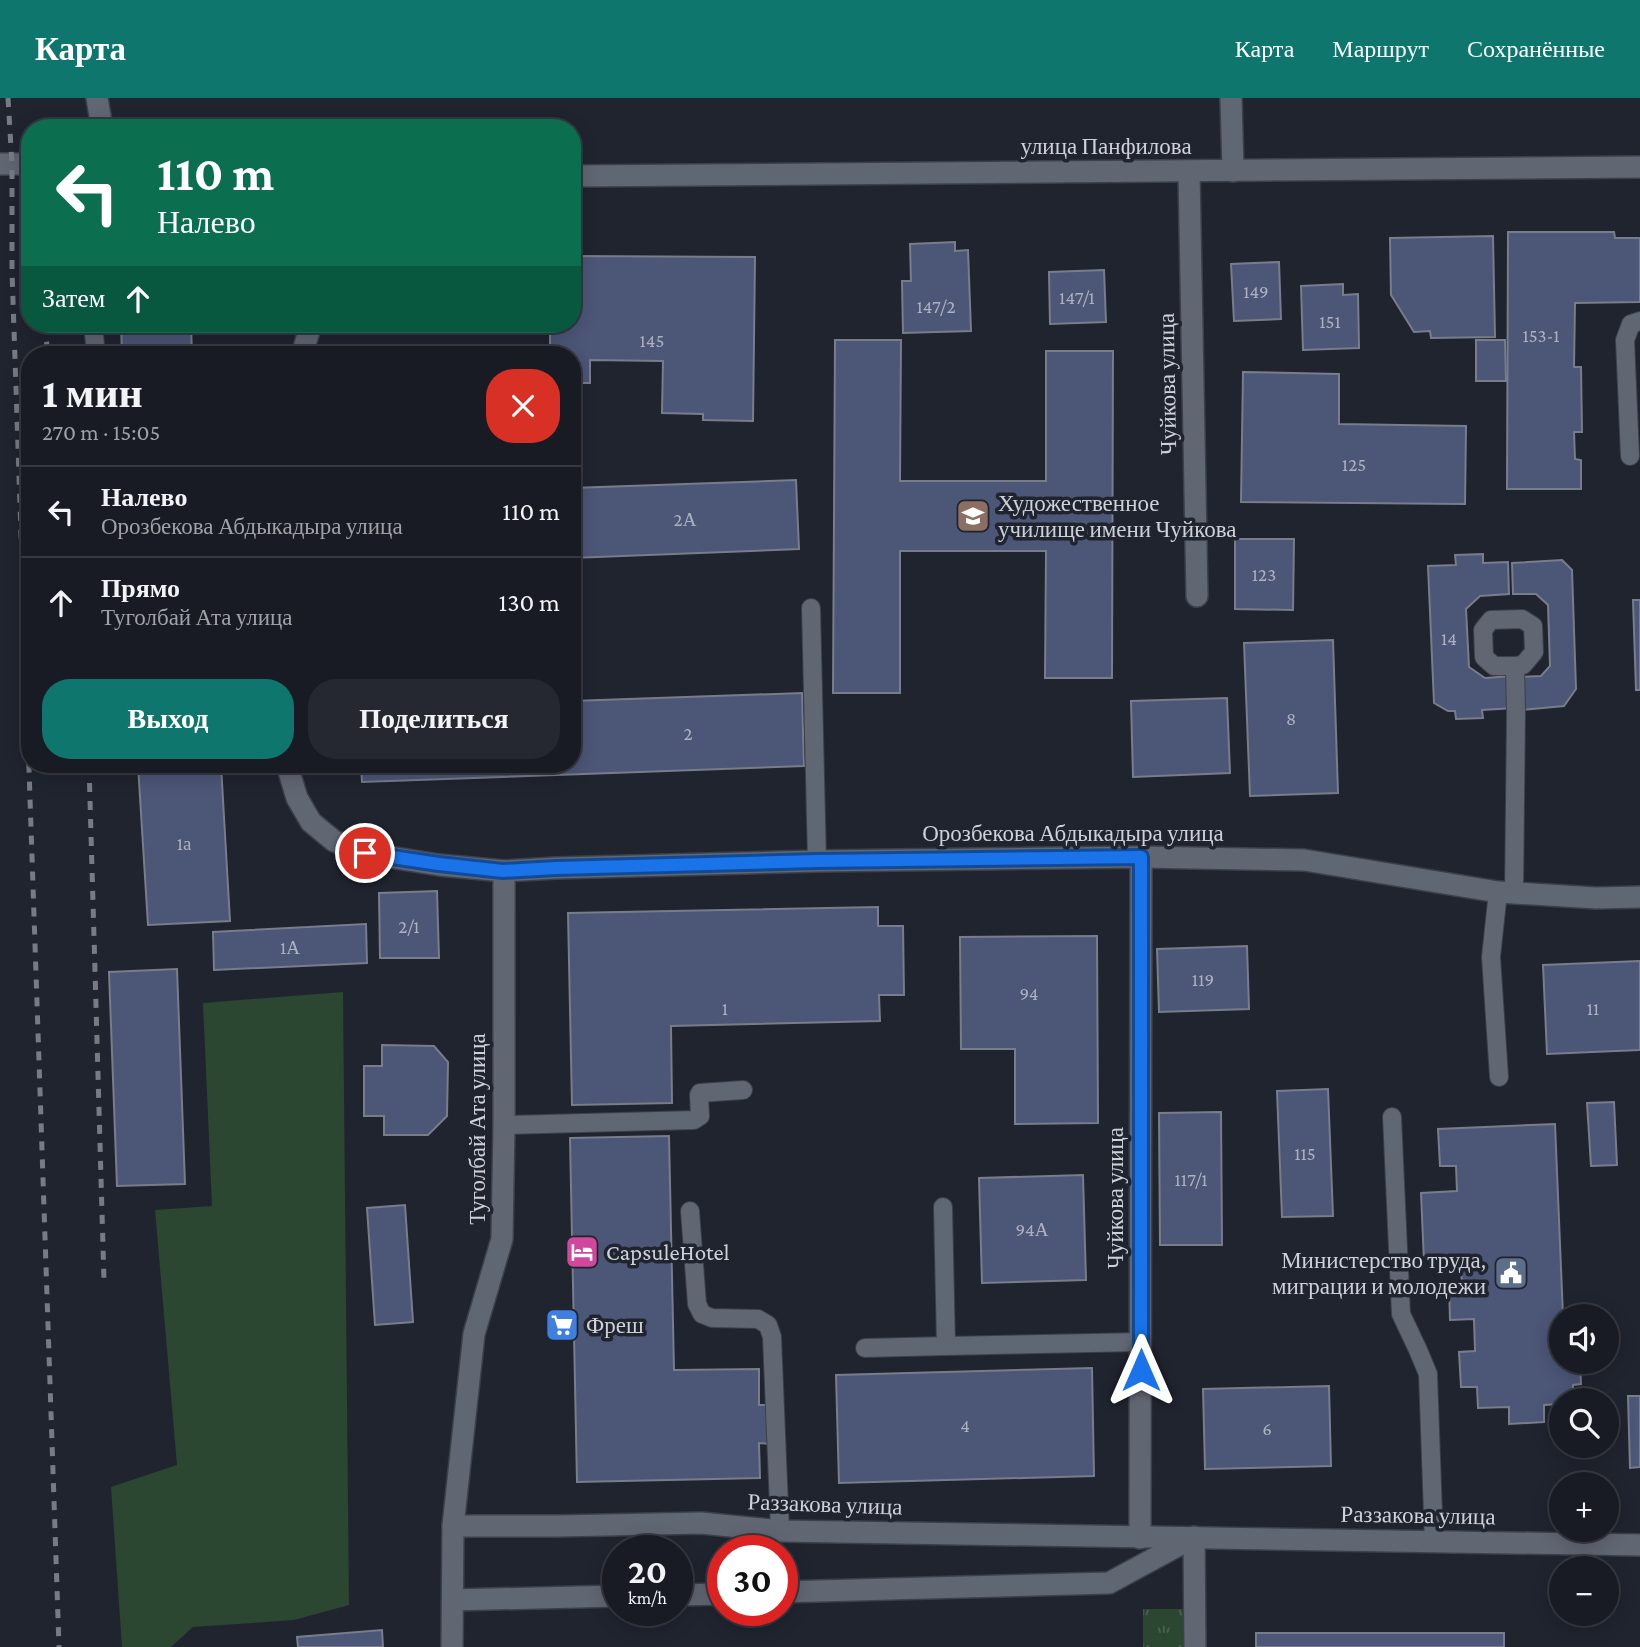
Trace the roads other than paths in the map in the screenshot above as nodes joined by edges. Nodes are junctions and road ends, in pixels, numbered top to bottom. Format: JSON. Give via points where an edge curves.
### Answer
{"nodes":[{"id":1,"x":97,"y":98,"type":"edge"},
{"id":2,"x":1231,"y":98,"type":"edge"},
{"id":3,"x":100,"y":119,"type":"edge"},
{"id":4,"x":0,"y":164,"type":"edge"},
{"id":5,"x":21,"y":164,"type":"edge"},
{"id":6,"x":1640,"y":167,"type":"edge"},
{"id":7,"x":1189,"y":172,"type":"junction"},
{"id":8,"x":1233,"y":172,"type":"junction"},
{"id":9,"x":581,"y":176,"type":"edge"},
{"id":10,"x":1640,"y":321,"type":"edge"},
{"id":11,"x":1630,"y":456,"type":"dead end"},
{"id":12,"x":1197,"y":596,"type":"dead end"},
{"id":13,"x":811,"y":608,"type":"dead end"},
{"id":14,"x":1515,"y":666,"type":"dead end"},
{"id":15,"x":290,"y":773,"type":"edge"},
{"id":16,"x":1141,"y":857,"type":"junction"},
{"id":17,"x":817,"y":861,"type":"junction"},
{"id":18,"x":503,"y":871,"type":"junction"},
{"id":19,"x":1506,"y":892,"type":"junction"},
{"id":20,"x":1640,"y":897,"type":"edge"},
{"id":21,"x":1499,"y":1077,"type":"dead end"},
{"id":22,"x":743,"y":1090,"type":"dead end"},
{"id":23,"x":1392,"y":1117,"type":"dead end"},
{"id":24,"x":504,"y":1125,"type":"junction"},
{"id":25,"x":943,"y":1207,"type":"dead end"},
{"id":26,"x":690,"y":1211,"type":"dead end"},
{"id":27,"x":1141,"y":1342,"type":"junction"},
{"id":28,"x":946,"y":1346,"type":"junction"},
{"id":29,"x":865,"y":1348,"type":"dead end"},
{"id":30,"x":453,"y":1526,"type":"junction"},
{"id":31,"x":780,"y":1531,"type":"junction"},
{"id":32,"x":1195,"y":1537,"type":"junction"},
{"id":33,"x":1140,"y":1538,"type":"junction"},
{"id":34,"x":1434,"y":1542,"type":"junction"},
{"id":35,"x":1640,"y":1545,"type":"edge"},
{"id":36,"x":798,"y":1592,"type":"edge"},
{"id":37,"x":602,"y":1597,"type":"edge"},
{"id":38,"x":453,"y":1600,"type":"junction"},
{"id":39,"x":452,"y":1647,"type":"edge"},
{"id":40,"x":1195,"y":1647,"type":"edge"}],
"edges":[{"from":1,"to":3,"type":"street"},
{"from":2,"to":8,"type":"street"},
{"from":4,"to":5,"type":"street"},
{"from":6,"to":8,"type":"street","name":"улица Панфилова"},
{"from":7,"to":8,"type":"street","name":"улица Панфилова"},
{"from":7,"to":9,"type":"street","name":"улица Панфилова"},
{"from":7,"to":12,"type":"street","name":"Чуйкова улица"},
{"from":10,"to":11,"type":"lane","via":[[1632,324],[1625,340]]},
{"from":13,"to":17,"type":"lane"},
{"from":14,"to":19,"type":"lane"},
{"from":15,"to":18,"type":"street","via":[[311,822],[334,841],[365,853]]},
{"from":16,"to":17,"type":"street","name":"Орозбекова Абдыкадыра улица"},
{"from":16,"to":19,"type":"street","name":"Орозбекова Абдыкадыра улица","via":[[1304,860]]},
{"from":16,"to":27,"type":"street","name":"Чуйкова улица"},
{"from":17,"to":18,"type":"street","name":"Орозбекова Абдыкадыра улица"},
{"from":18,"to":24,"type":"street","name":"Туголбай Ата улица"},
{"from":19,"to":20,"type":"street","name":"Орозбекова Абдыкадыра улица"},
{"from":19,"to":21,"type":"lane","via":[[1491,957]]},
{"from":22,"to":24,"type":"lane","via":[[700,1093],[700,1116],[694,1120]]},
{"from":23,"to":34,"type":"lane","via":[[1401,1314],[1428,1374]]},
{"from":24,"to":30,"type":"street","name":"Туголбай Ата улица","via":[[502,1239],[474,1334]]},
{"from":25,"to":28,"type":"lane"},
{"from":26,"to":31,"type":"lane","via":[[696,1304],[702,1314],[758,1319],[768,1325],[772,1337]]},
{"from":27,"to":28,"type":"lane"},
{"from":27,"to":33,"type":"street","name":"Чуйкова улица"},
{"from":28,"to":29,"type":"lane"},
{"from":30,"to":31,"type":"street","name":"Раззакова улица","via":[[701,1522]]},
{"from":30,"to":38,"type":"street","name":"Туголбай Ата улица"},
{"from":31,"to":33,"type":"street","name":"Раззакова улица"},
{"from":32,"to":33,"type":"street","name":"Раззакова улица"},
{"from":32,"to":34,"type":"street","name":"Раззакова улица"},
{"from":32,"to":36,"type":"street","name":"Раззакова улица","via":[[1109,1583]]},
{"from":32,"to":40,"type":"street"},
{"from":34,"to":35,"type":"street","name":"Раззакова улица"},
{"from":37,"to":38,"type":"street"},
{"from":38,"to":39,"type":"street","name":"Туголбай Ата улица"}]}
